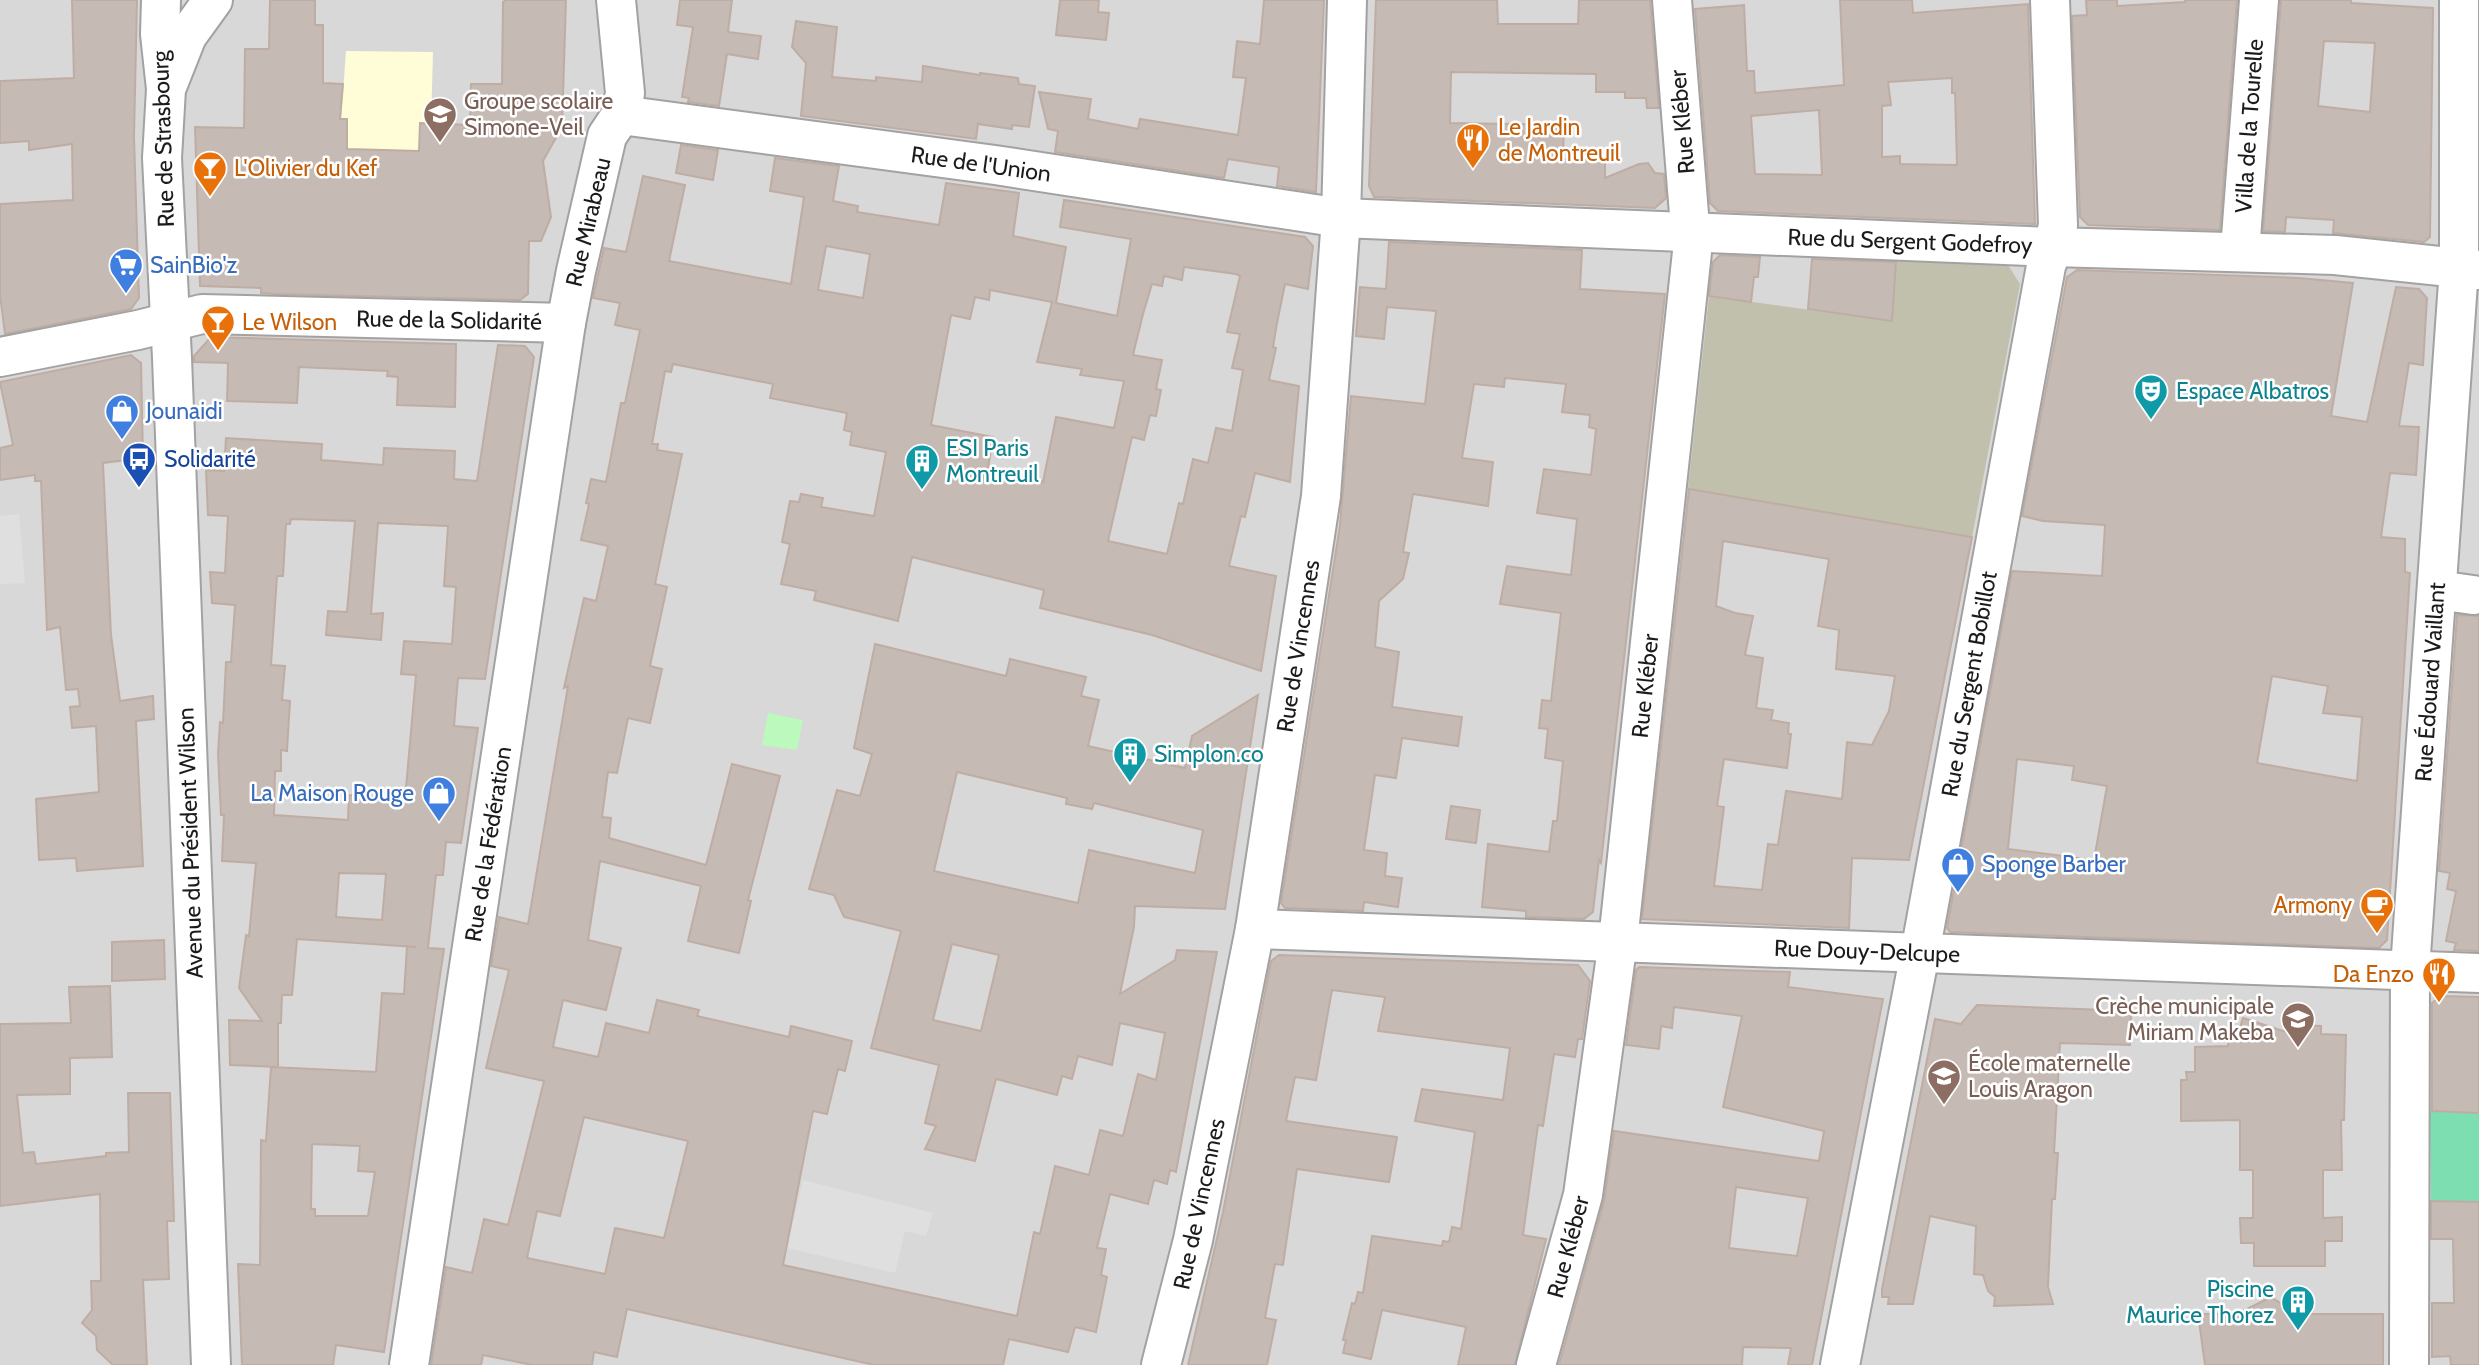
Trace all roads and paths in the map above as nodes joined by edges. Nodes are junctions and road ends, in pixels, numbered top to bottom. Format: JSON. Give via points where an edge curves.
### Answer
{"nodes":[{"id":1,"x":161,"y":0,"type":"edge"},
{"id":2,"x":616,"y":0,"type":"edge"},
{"id":3,"x":1348,"y":0,"type":"edge"},
{"id":4,"x":1672,"y":0,"type":"edge"},
{"id":5,"x":2050,"y":0,"type":"edge"},
{"id":6,"x":2259,"y":0,"type":"edge"},
{"id":7,"x":2459,"y":0,"type":"edge"},
{"id":8,"x":207,"y":8,"type":"edge"},
{"id":9,"x":166,"y":89,"type":"junction"},
{"id":10,"x":621,"y":114,"type":"junction"},
{"id":11,"x":1341,"y":218,"type":"junction"},
{"id":12,"x":1690,"y":231,"type":"junction"},
{"id":13,"x":2053,"y":247,"type":"junction"},
{"id":14,"x":2240,"y":251,"type":"junction"},
{"id":15,"x":2469,"y":269,"type":"edge"},
{"id":16,"x":169,"y":320,"type":"junction"},
{"id":17,"x":566,"y":323,"type":"junction"},
{"id":18,"x":0,"y":356,"type":"edge"},
{"id":19,"x":1255,"y":929,"type":"junction"},
{"id":20,"x":1618,"y":941,"type":"junction"},
{"id":21,"x":1920,"y":953,"type":"junction"},
{"id":22,"x":2410,"y":969,"type":"junction"},
{"id":23,"x":2479,"y":973,"type":"edge"},
{"id":24,"x":211,"y":1365,"type":"edge"},
{"id":25,"x":409,"y":1365,"type":"edge"},
{"id":26,"x":1161,"y":1365,"type":"edge"},
{"id":27,"x":1536,"y":1365,"type":"edge"},
{"id":28,"x":1840,"y":1365,"type":"edge"},
{"id":29,"x":2409,"y":1365,"type":"edge"}],
"edges":[{"from":1,"to":8,"type":"street","name":"Rue de Strasbourg","via":[[176,10]]},
{"from":1,"to":9,"type":"street","name":"Rue de Strasbourg"},
{"from":2,"to":10,"type":"street","name":"Rue Mirabeau","via":[[625,93]]},
{"from":3,"to":11,"type":"street","name":"Rue de Vincennes"},
{"from":4,"to":12,"type":"street","name":"Rue Kléber"},
{"from":5,"to":13,"type":"street","name":"Rue du Sergent Bobillot","via":[[2058,225]]},
{"from":6,"to":14,"type":"street","name":"Villa de la Tourelle"},
{"from":7,"to":15,"type":"street","name":"Rue Édouard Vaillant"},
{"from":8,"to":9,"type":"street","via":[[187,36]]},
{"from":9,"to":16,"type":"street","name":"Rue de Strasbourg","via":[[162,159]]},
{"from":10,"to":11,"type":"street","name":"Rue de l'Union"},
{"from":10,"to":17,"type":"street","name":"Rue Mirabeau","via":[[607,136]]},
{"from":11,"to":12,"type":"street","name":"Rue du Sergent Godefroy"},
{"from":11,"to":19,"type":"street","name":"Rue de Vincennes","via":[[1321,496]]},
{"from":12,"to":13,"type":"street","name":"Rue du Sergent Godefroy"},
{"from":12,"to":20,"type":"street","name":"Rue Kléber","via":[[1692,252]]},
{"from":13,"to":14,"type":"street","name":"Rue du Sergent Godefroy"},
{"from":13,"to":21,"type":"street","name":"Rue du Sergent Bobillot"},
{"from":14,"to":15,"type":"street","name":"Rue du Sergent Godefroy"},
{"from":15,"to":22,"type":"street","name":"Rue Édouard Vaillant","via":[[2455,592]]},
{"from":16,"to":17,"type":"street","name":"Rue de la Solidarité","via":[[202,314]]},
{"from":16,"to":18,"type":"street","name":"Rue de la Solidarité"},
{"from":16,"to":24,"type":"street","name":"Avenue du Président Wilson"},
{"from":17,"to":25,"type":"street","name":"Rue de la Fédération"},
{"from":19,"to":20,"type":"street","name":"Rue Douy-Delcupe"},
{"from":19,"to":26,"type":"street","name":"Rue de Vincennes","via":[[1193,1240]]},
{"from":20,"to":21,"type":"street","name":"Rue Douy-Delcupe"},
{"from":20,"to":27,"type":"street","name":"Rue Kléber","via":[[1583,1195]]},
{"from":21,"to":22,"type":"street","name":"Rue Douy-Delcupe"},
{"from":21,"to":28,"type":"street","name":"Rue du Sergent Bobillot"},
{"from":22,"to":23,"type":"street","name":"Rue Douy-Delcupe"},
{"from":22,"to":29,"type":"street","name":"Rue Édouard Vaillant"}]}
